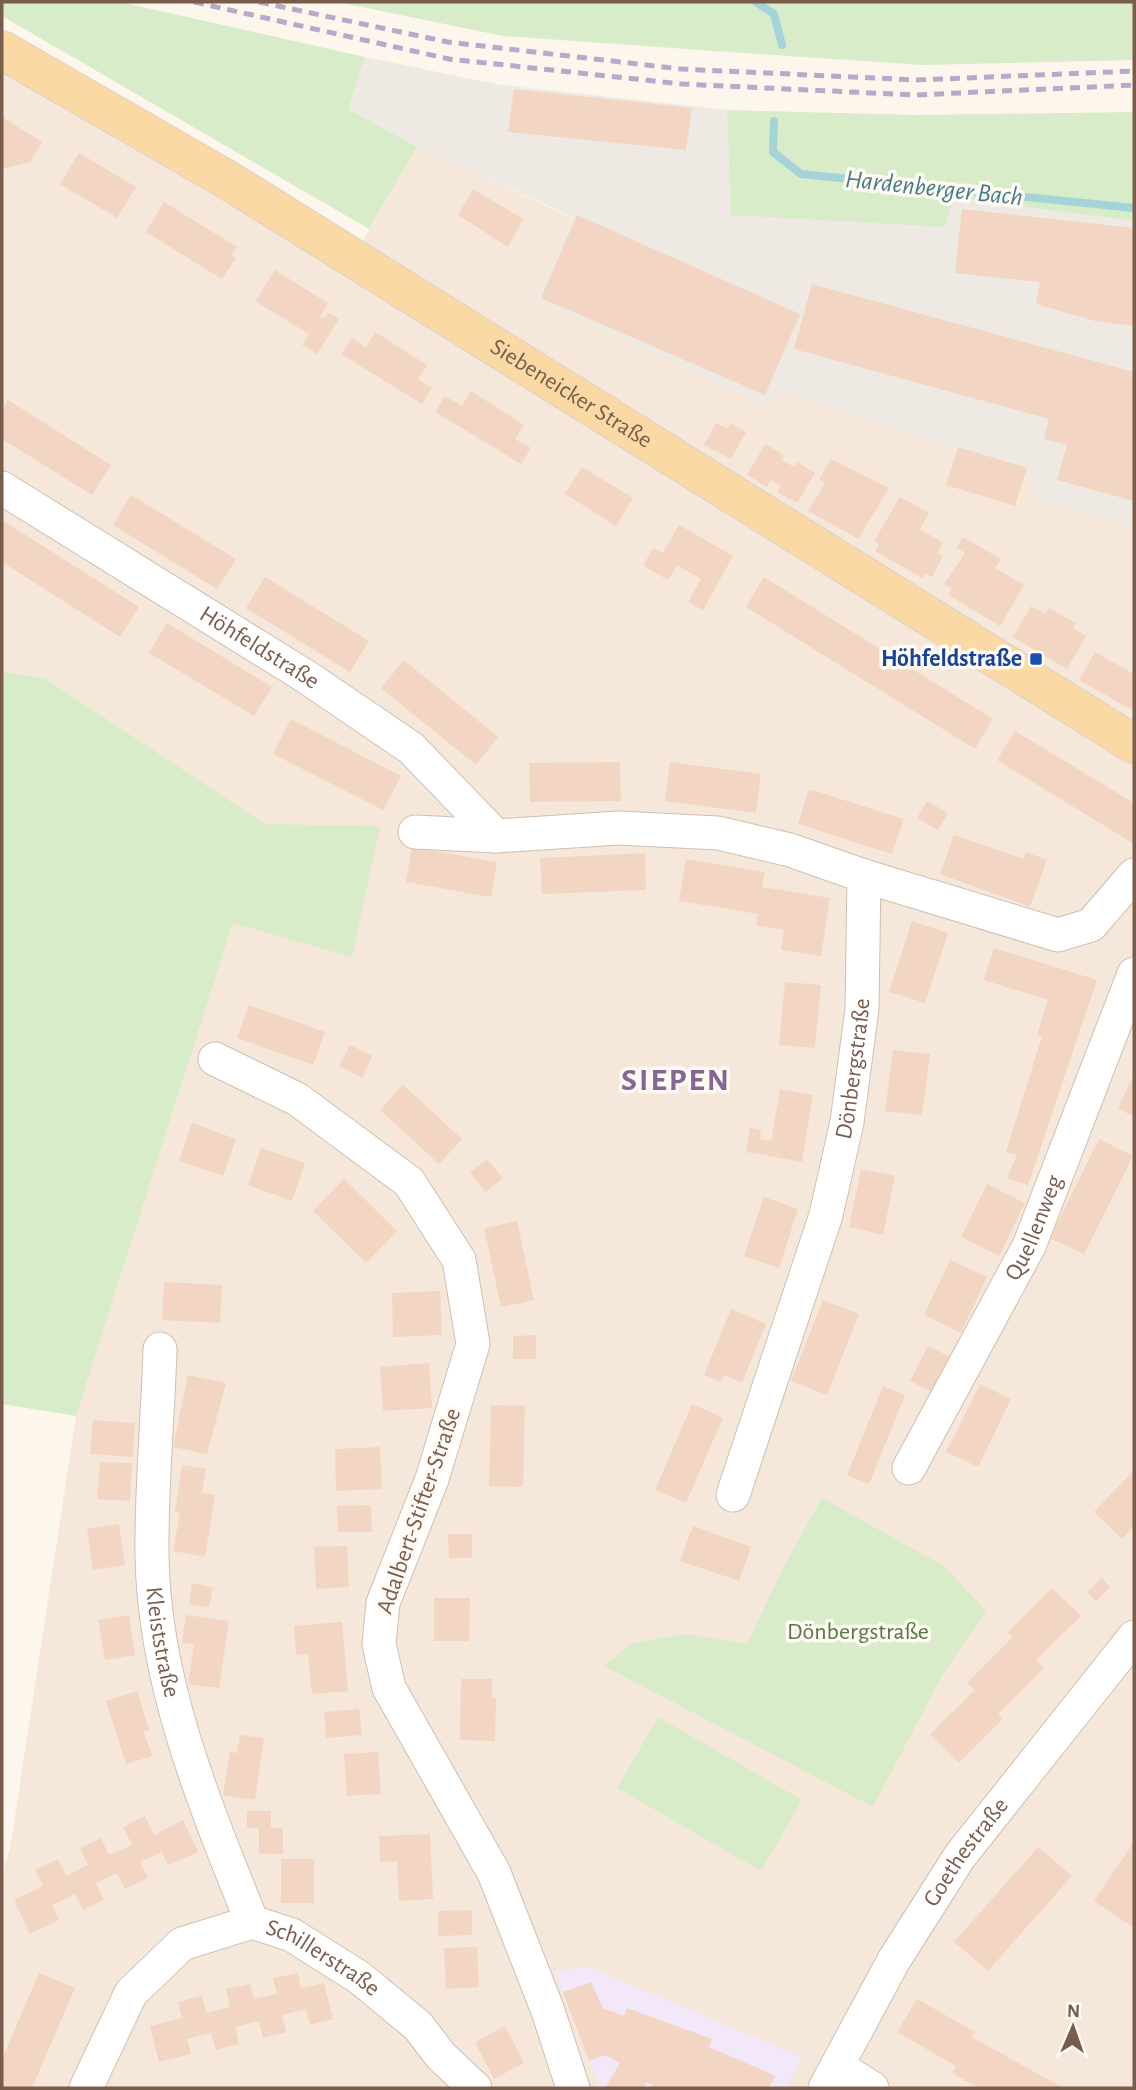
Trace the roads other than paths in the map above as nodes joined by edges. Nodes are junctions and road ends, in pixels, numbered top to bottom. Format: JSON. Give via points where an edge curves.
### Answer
{"nodes":[{"id":1,"x":2,"y":50,"type":"edge"},
{"id":2,"x":2,"y":488,"type":"edge"},
{"id":3,"x":1134,"y":744,"type":"edge"},
{"id":4,"x":415,"y":832,"type":"dead end"},
{"id":5,"x":496,"y":836,"type":"junction"},
{"id":6,"x":1134,"y":875,"type":"edge"},
{"id":7,"x":864,"y":876,"type":"junction"},
{"id":8,"x":1134,"y":974,"type":"edge"},
{"id":9,"x":215,"y":1059,"type":"dead end"},
{"id":10,"x":160,"y":1349,"type":"dead end"},
{"id":11,"x":909,"y":1468,"type":"dead end"},
{"id":12,"x":733,"y":1496,"type":"dead end"},
{"id":13,"x":1134,"y":1637,"type":"edge"},
{"id":14,"x":252,"y":1922,"type":"junction"},
{"id":15,"x":831,"y":2077,"type":"edge"},
{"id":16,"x":86,"y":2088,"type":"edge"},
{"id":17,"x":475,"y":2088,"type":"edge"},
{"id":18,"x":573,"y":2088,"type":"edge"},
{"id":19,"x":872,"y":2088,"type":"edge"}],
"edges":[{"from":1,"to":3,"type":"main road","name":"Siebeneicker Straße","via":[[226,179]]},
{"from":2,"to":5,"type":"street","name":"Höhfeldstraße","via":[[305,676],[411,748]]},
{"from":4,"to":5,"type":"street"},
{"from":5,"to":7,"type":"street","via":[[619,828],[718,833],[790,850]]},
{"from":6,"to":7,"type":"street","via":[[1091,925],[1058,935]]},
{"from":7,"to":12,"type":"street","name":"Dönbergstraße","via":[[862,1009],[847,1122],[826,1215]]},
{"from":8,"to":11,"type":"street","name":"Quellenweg","via":[[1030,1246]]},
{"from":9,"to":18,"type":"street","name":"Adalbert-Stifter-Straße","via":[[297,1099],[409,1182],[459,1260],[473,1344],[432,1479],[383,1603],[379,1644],[389,1688],[494,1873]]},
{"from":10,"to":14,"type":"street","name":"Kleiststraße","via":[[152,1557],[159,1632],[177,1720]]},
{"from":13,"to":15,"type":"street","name":"Goethestraße","via":[[960,1856],[894,1960]]},
{"from":14,"to":16,"type":"street","name":"Schillerstraße","via":[[182,1944],[131,1993]]},
{"from":14,"to":17,"type":"street","name":"Schillerstraße","via":[[292,1935],[360,1978],[418,2026]]},
{"from":15,"to":19,"type":"street"}]}
